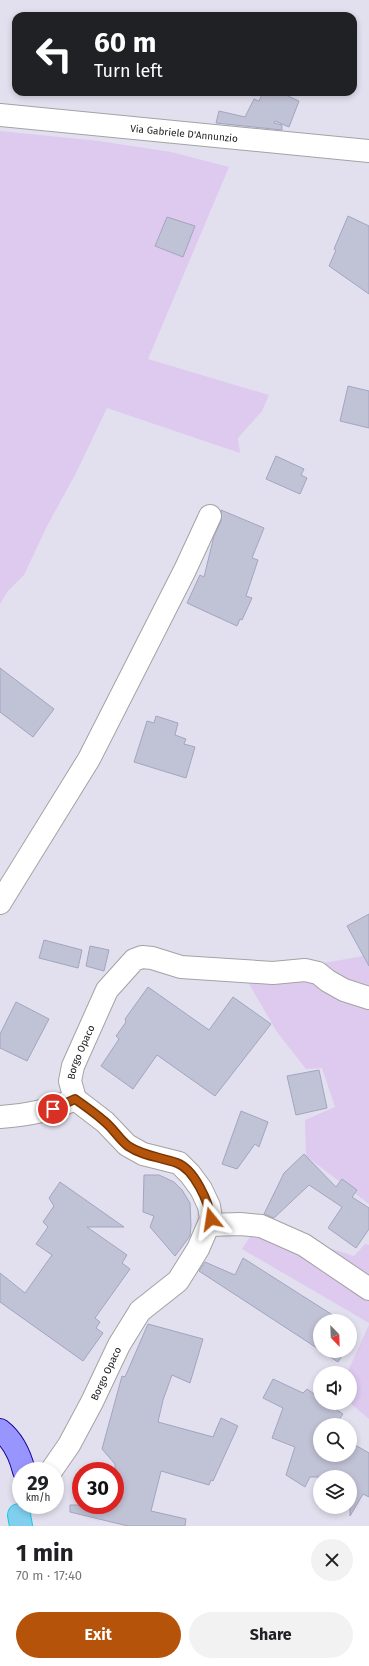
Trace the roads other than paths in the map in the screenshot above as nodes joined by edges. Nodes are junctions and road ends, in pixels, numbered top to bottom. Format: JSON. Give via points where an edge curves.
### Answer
{"nodes":[{"id":1,"x":0,"y":115,"type":"edge"},
{"id":2,"x":369,"y":151,"type":"edge"},
{"id":3,"x":210,"y":516,"type":"dead end"},
{"id":4,"x":0,"y":903,"type":"edge"},
{"id":5,"x":369,"y":998,"type":"edge"},
{"id":6,"x":75,"y":1099,"type":"junction"},
{"id":7,"x":0,"y":1117,"type":"edge"},
{"id":8,"x":209,"y":1225,"type":"junction"},
{"id":9,"x":369,"y":1289,"type":"edge"},
{"id":10,"x":0,"y":1430,"type":"edge"},
{"id":11,"x":21,"y":1462,"type":"edge"},
{"id":12,"x":57,"y":1462,"type":"edge"}],
"edges":[{"from":1,"to":2,"type":"street","name":"Via Gabriele D'Annunzio"},
{"from":3,"to":4,"type":"street","via":[[89,758]]},
{"from":5,"to":6,"type":"street","name":"Borgo Opaco","via":[[344,990],[318,973],[305,970],[272,973],[181,967],[142,957],[134,960],[107,990],[73,1066],[70,1081]]},
{"from":6,"to":7,"type":"street","via":[[46,1111],[25,1116]]},
{"from":6,"to":8,"type":"street","name":"Borgo Opaco","via":[[105,1122],[126,1145],[143,1154],[179,1163],[202,1189],[209,1206]]},
{"from":8,"to":9,"type":"street","via":[[261,1226],[304,1245]]},
{"from":8,"to":12,"type":"street","name":"Borgo Opaco","via":[[178,1281],[140,1311],[119,1345],[69,1445]]},
{"from":10,"to":11,"type":"main road","via":[[18,1452]]}]}
